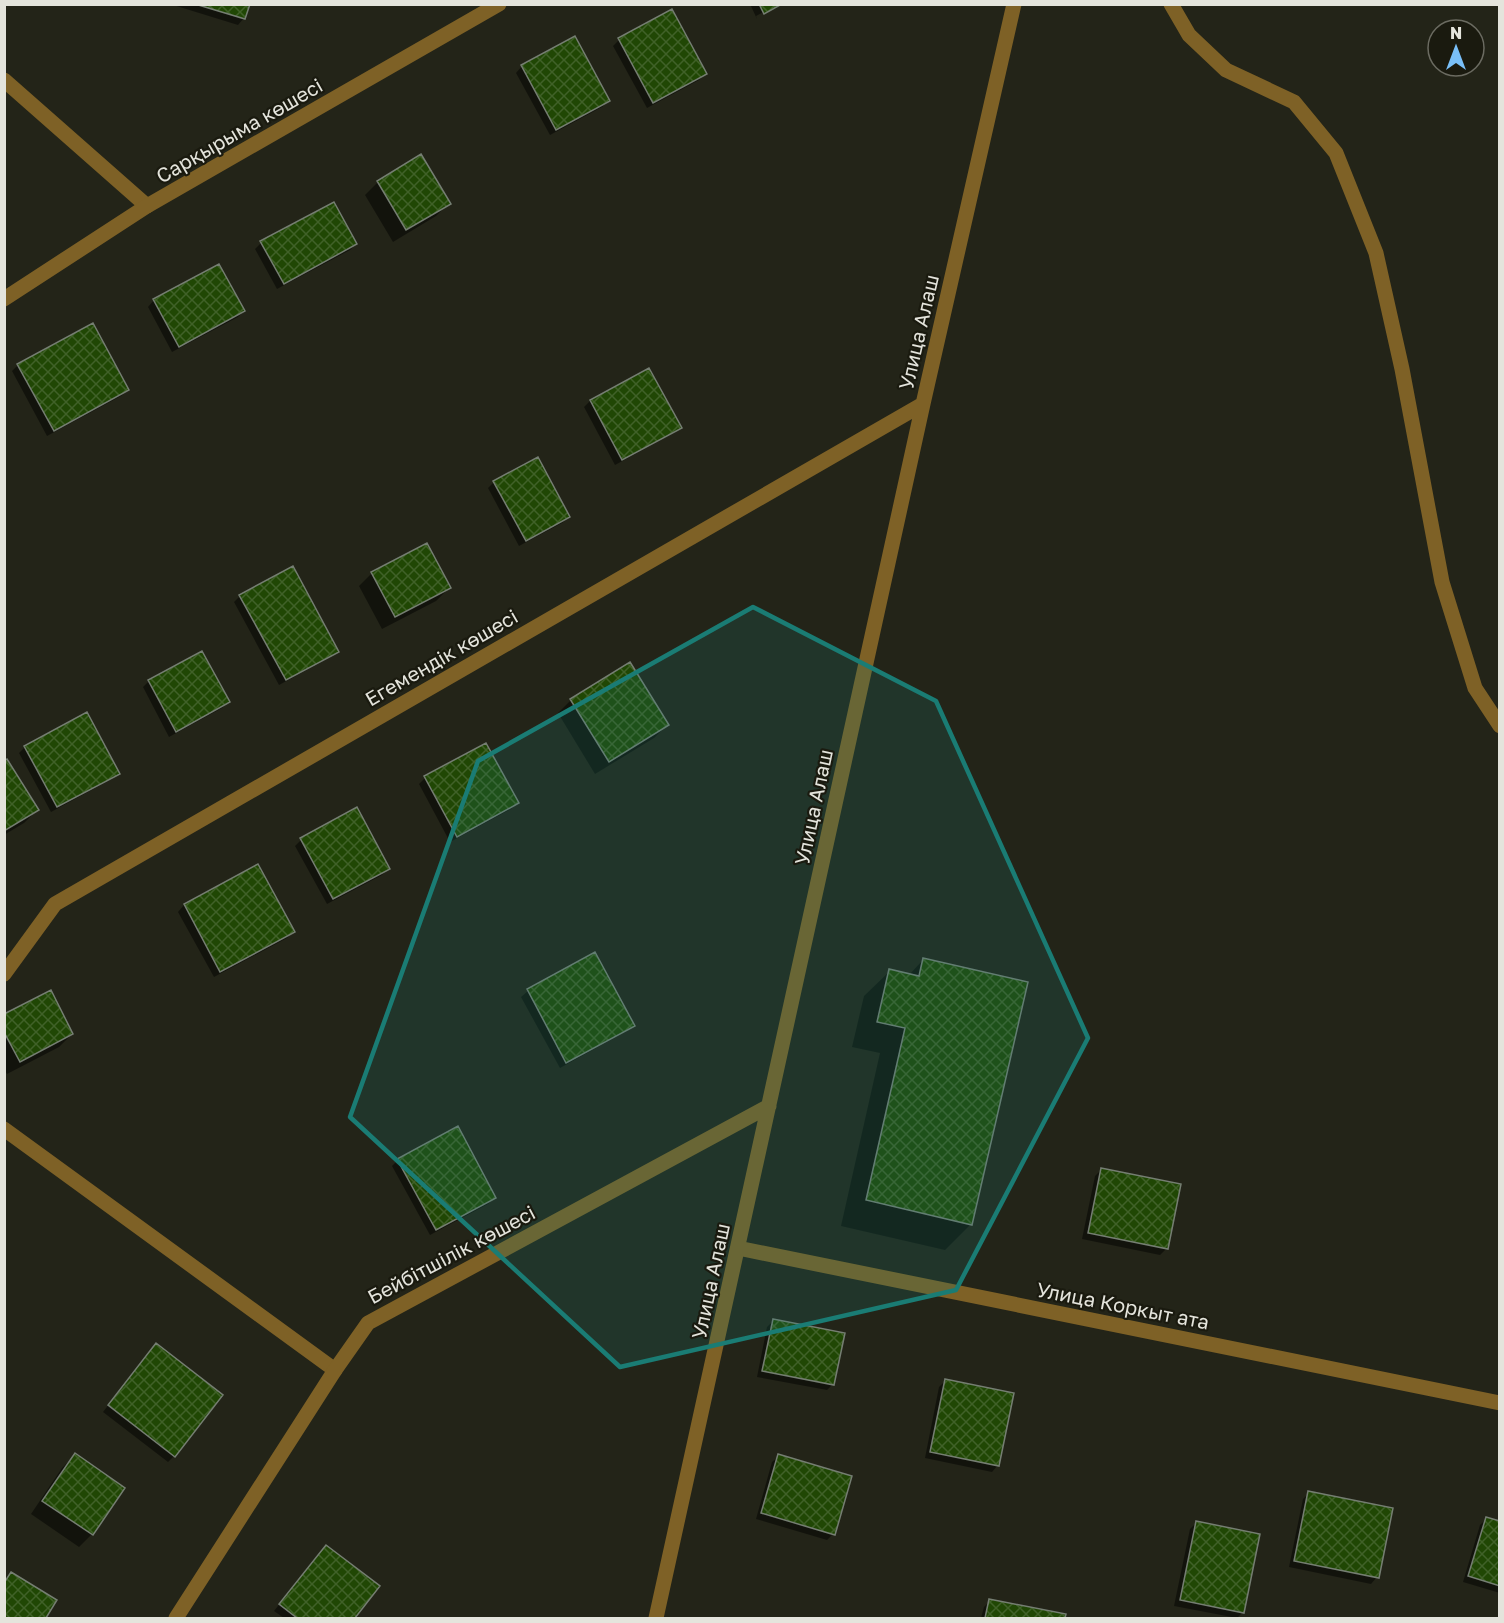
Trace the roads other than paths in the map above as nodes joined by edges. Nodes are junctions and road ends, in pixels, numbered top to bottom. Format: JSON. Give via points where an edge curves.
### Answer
{"nodes":[{"id":1,"x":499,"y":4,"type":"edge"},
{"id":2,"x":1014,"y":4,"type":"edge"},
{"id":3,"x":1171,"y":4,"type":"edge"},
{"id":4,"x":4,"y":80,"type":"edge"},
{"id":5,"x":147,"y":206,"type":"junction"},
{"id":6,"x":4,"y":299,"type":"edge"},
{"id":7,"x":923,"y":404,"type":"junction"},
{"id":8,"x":1500,"y":726,"type":"edge"},
{"id":9,"x":4,"y":974,"type":"edge"},
{"id":10,"x":769,"y":1106,"type":"junction"},
{"id":11,"x":4,"y":1129,"type":"edge"},
{"id":12,"x":738,"y":1248,"type":"junction"},
{"id":13,"x":335,"y":1370,"type":"junction"},
{"id":14,"x":1500,"y":1403,"type":"edge"},
{"id":15,"x":176,"y":1618,"type":"edge"},
{"id":16,"x":656,"y":1618,"type":"edge"}],
"edges":[{"from":1,"to":5,"type":"street","name":"Сарқырыма көшесі"},
{"from":2,"to":7,"type":"street","name":"Улица Алаш"},
{"from":3,"to":8,"type":"street","via":[[1189,35],[1226,70],[1294,102],[1336,153],[1376,253],[1442,582],[1475,688]]},
{"from":4,"to":5,"type":"street"},
{"from":5,"to":6,"type":"street","name":"Сарқырыма көшесі"},
{"from":7,"to":9,"type":"street","name":"Егемендік көшесі","via":[[55,904]]},
{"from":7,"to":10,"type":"street","name":"Улица Алаш"},
{"from":10,"to":12,"type":"street","name":"Улица Алаш"},
{"from":10,"to":13,"type":"street","name":"Бейбітшілік көшесі","via":[[368,1323]]},
{"from":11,"to":13,"type":"street"},
{"from":12,"to":14,"type":"street","name":"Улица Коркыт ата"},
{"from":12,"to":16,"type":"street","name":"Улица Алаш"},
{"from":13,"to":15,"type":"street","name":"Бейбітшілік көшесі"}]}
